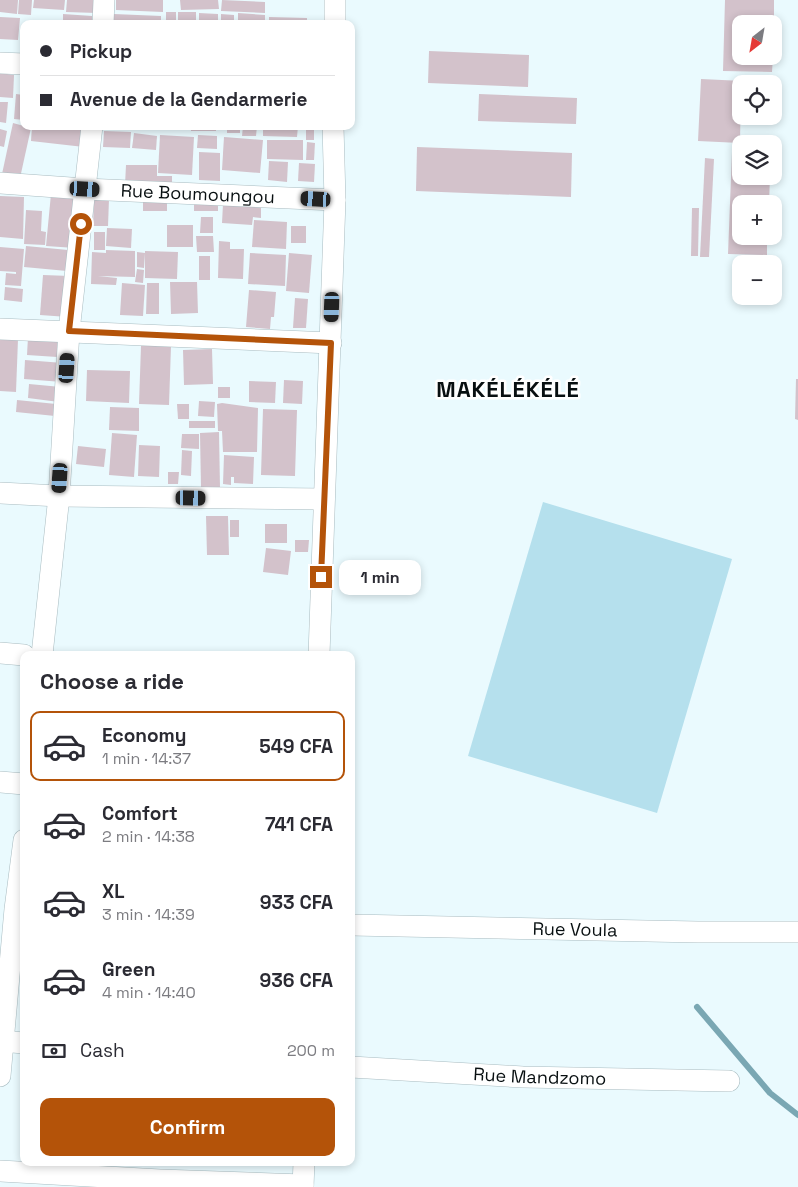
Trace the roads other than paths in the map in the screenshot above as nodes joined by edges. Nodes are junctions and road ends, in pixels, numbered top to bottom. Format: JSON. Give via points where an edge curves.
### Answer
{"nodes":[{"id":1,"x":104,"y":0,"type":"edge"},
{"id":2,"x":336,"y":0,"type":"edge"},
{"id":3,"x":103,"y":20,"type":"edge"},
{"id":4,"x":335,"y":20,"type":"edge"},
{"id":5,"x":0,"y":63,"type":"edge"},
{"id":6,"x":20,"y":64,"type":"edge"},
{"id":7,"x":92,"y":130,"type":"edge"},
{"id":8,"x":333,"y":130,"type":"edge"},
{"id":9,"x":0,"y":183,"type":"edge"},
{"id":10,"x":85,"y":189,"type":"junction"},
{"id":11,"x":335,"y":200,"type":"junction"},
{"id":12,"x":0,"y":329,"type":"edge"},
{"id":13,"x":69,"y":331,"type":"junction"},
{"id":14,"x":331,"y":343,"type":"junction"},
{"id":15,"x":0,"y":493,"type":"edge"},
{"id":16,"x":58,"y":496,"type":"junction"},
{"id":17,"x":324,"y":499,"type":"junction"},
{"id":18,"x":42,"y":651,"type":"edge"},
{"id":19,"x":319,"y":651,"type":"edge"},
{"id":20,"x":0,"y":653,"type":"edge"},
{"id":21,"x":20,"y":655,"type":"edge"},
{"id":22,"x":0,"y":782,"type":"edge"},
{"id":23,"x":20,"y":784,"type":"edge"},
{"id":24,"x":20,"y":865,"type":"edge"},
{"id":25,"x":13,"y":909,"type":"edge"},
{"id":26,"x":355,"y":925,"type":"edge"},
{"id":27,"x":798,"y":932,"type":"edge"},
{"id":28,"x":1,"y":1042,"type":"edge"},
{"id":29,"x":20,"y":1043,"type":"edge"},
{"id":30,"x":355,"y":1067,"type":"edge"},
{"id":31,"x":0,"y":1076,"type":"edge"},
{"id":32,"x":729,"y":1081,"type":"dead end"},
{"id":33,"x":304,"y":1166,"type":"edge"},
{"id":34,"x":0,"y":1171,"type":"edge"},
{"id":35,"x":303,"y":1186,"type":"edge"}],
"edges":[{"from":1,"to":3,"type":"street"},
{"from":2,"to":4,"type":"street"},
{"from":5,"to":6,"type":"street"},
{"from":7,"to":10,"type":"street"},
{"from":8,"to":11,"type":"street"},
{"from":9,"to":10,"type":"street","name":"Rue Boumoungou"},
{"from":10,"to":11,"type":"street","name":"Rue Boumoungou"},
{"from":10,"to":13,"type":"street"},
{"from":11,"to":14,"type":"street"},
{"from":12,"to":13,"type":"street"},
{"from":13,"to":14,"type":"street"},
{"from":13,"to":16,"type":"street"},
{"from":14,"to":17,"type":"street"},
{"from":15,"to":16,"type":"street"},
{"from":16,"to":17,"type":"street"},
{"from":16,"to":18,"type":"street"},
{"from":17,"to":19,"type":"street"},
{"from":20,"to":21,"type":"street"},
{"from":22,"to":23,"type":"street"},
{"from":24,"to":25,"type":"street"},
{"from":25,"to":28,"type":"street"},
{"from":26,"to":27,"type":"street","name":"Rue Voula"},
{"from":28,"to":29,"type":"street"},
{"from":28,"to":31,"type":"street"},
{"from":30,"to":32,"type":"street","name":"Rue Mandzomo","via":[[522,1077]]},
{"from":33,"to":35,"type":"street"},
{"from":34,"to":35,"type":"street"}]}
